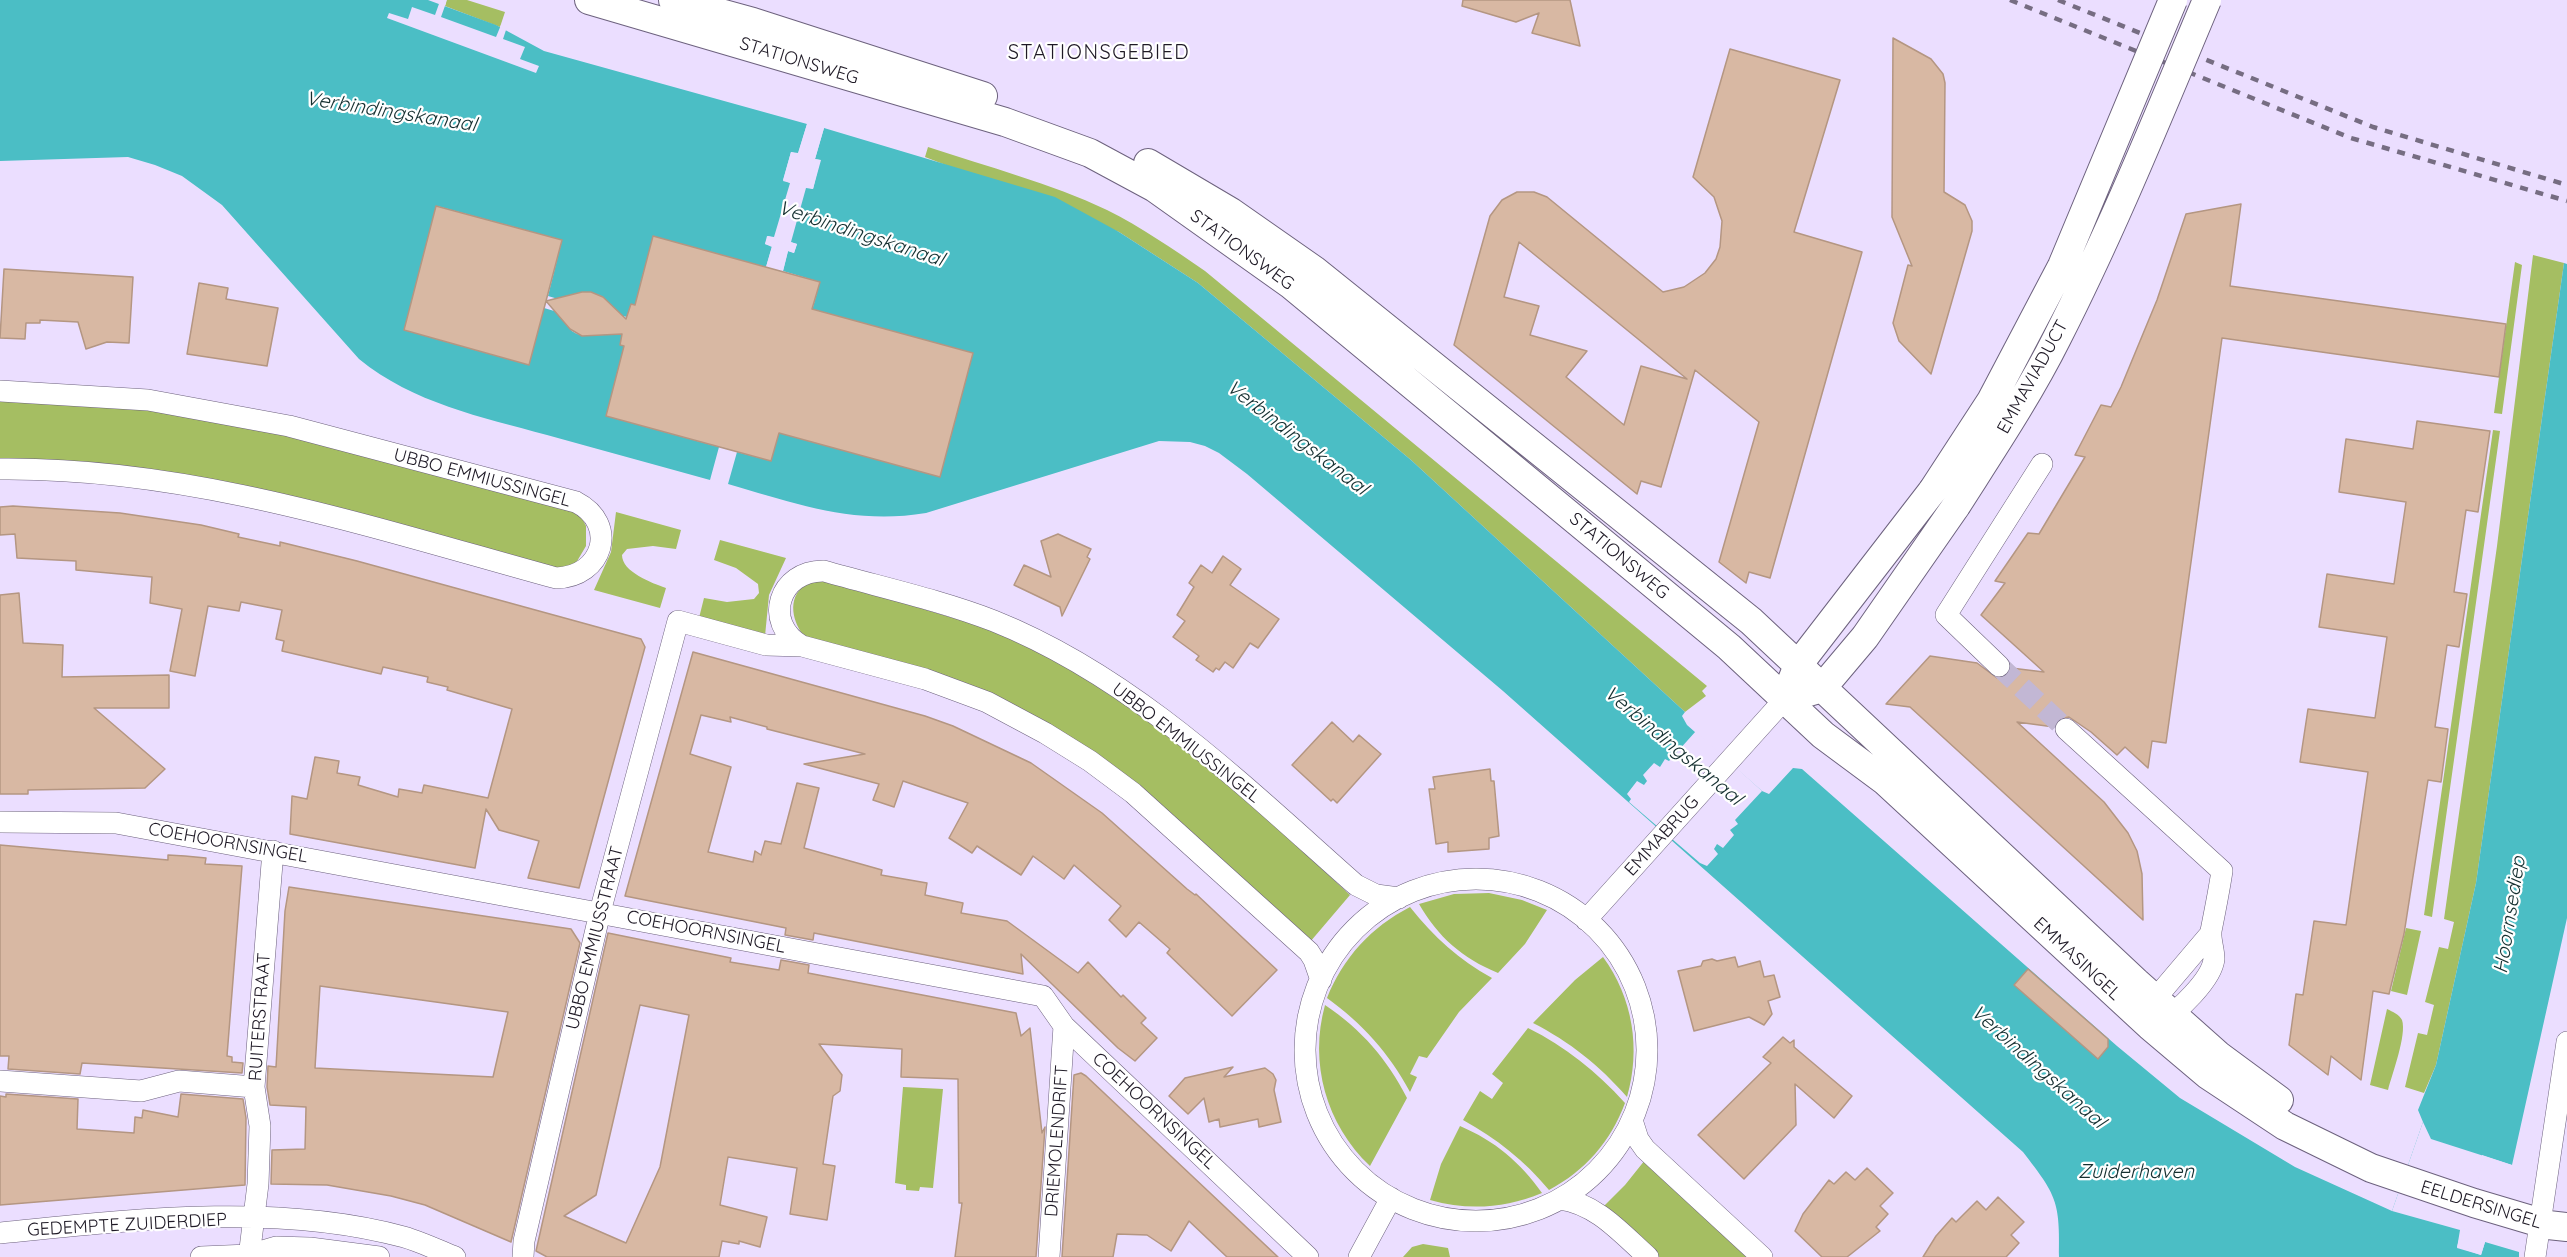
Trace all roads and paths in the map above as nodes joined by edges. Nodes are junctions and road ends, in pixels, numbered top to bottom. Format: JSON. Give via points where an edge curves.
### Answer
{"nodes":[{"id":1,"x":589,"y":0,"type":"edge"},
{"id":2,"x":673,"y":0,"type":"edge"},
{"id":3,"x":2173,"y":0,"type":"edge"},
{"id":4,"x":2207,"y":0,"type":"edge"},
{"id":5,"x":0,"y":391,"type":"edge"},
{"id":6,"x":2042,"y":464,"type":"dead end"},
{"id":7,"x":0,"y":469,"type":"edge"},
{"id":8,"x":1945,"y":498,"type":"junction"},
{"id":9,"x":802,"y":646,"type":"junction"},
{"id":10,"x":1798,"y":665,"type":"junction"},
{"id":11,"x":1999,"y":666,"type":"tunnel mouth"},
{"id":12,"x":1822,"y":688,"type":"junction"},
{"id":13,"x":1784,"y":700,"type":"junction"},
{"id":14,"x":2066,"y":729,"type":"tunnel mouth"},
{"id":15,"x":0,"y":822,"type":"edge"},
{"id":16,"x":273,"y":851,"type":"junction"},
{"id":17,"x":1399,"y":898,"type":"junction"},
{"id":18,"x":600,"y":912,"type":"junction"},
{"id":19,"x":1586,"y":920,"type":"junction"},
{"id":20,"x":1321,"y":980,"type":"junction"},
{"id":21,"x":2159,"y":1013,"type":"junction"},
{"id":22,"x":1064,"y":1026,"type":"junction"},
{"id":23,"x":2567,"y":1042,"type":"edge"},
{"id":24,"x":0,"y":1081,"type":"edge"},
{"id":25,"x":254,"y":1087,"type":"junction"},
{"id":26,"x":1632,"y":1120,"type":"junction"},
{"id":27,"x":2399,"y":1171,"type":"joint"},
{"id":28,"x":1391,"y":1198,"type":"junction"},
{"id":29,"x":1560,"y":1199,"type":"junction"},
{"id":30,"x":254,"y":1218,"type":"junction"},
{"id":31,"x":2554,"y":1219,"type":"edge"},
{"id":32,"x":0,"y":1233,"type":"edge"},
{"id":33,"x":252,"y":1256,"type":"edge"},
{"id":34,"x":201,"y":1257,"type":"edge"},
{"id":35,"x":379,"y":1257,"type":"edge"},
{"id":36,"x":455,"y":1257,"type":"edge"},
{"id":37,"x":524,"y":1257,"type":"edge"},
{"id":38,"x":1049,"y":1257,"type":"edge"},
{"id":39,"x":1308,"y":1257,"type":"edge"},
{"id":40,"x":1359,"y":1257,"type":"edge"},
{"id":41,"x":1648,"y":1257,"type":"edge"},
{"id":42,"x":1762,"y":1257,"type":"edge"},
{"id":43,"x":2535,"y":1257,"type":"edge"}],
"edges":[{"from":1,"to":13,"type":"main road","name":"STATIONSWEG","via":[[1005,122],[1090,153],[1155,188],[1290,284],[1729,647]]},
{"from":2,"to":10,"type":"main road","name":"STATIONSWEG","via":[[838,48],[1011,105],[1107,143],[1187,185],[1314,270],[1752,621]]},
{"from":3,"to":8,"type":"main road","name":"EMMAVIADUCT","bridge":true,"via":[[2062,266]]},
{"from":4,"to":8,"type":"main road","name":"EMMAVIADUCT","bridge":true,"via":[[2117,215],[2056,340],[2010,420]]},
{"from":5,"to":7,"type":"street","name":"UBBO EMMIUSSINGEL","via":[[148,400],[289,426],[576,502],[592,512],[601,539],[596,557],[584,571],[556,578],[272,500],[155,479],[46,468]]},
{"from":6,"to":11,"type":"street","via":[[1946,615]]},
{"from":8,"to":10,"type":"main road","name":"EMMAVIADUCT"},
{"from":8,"to":12,"type":"main road","name":"EMMAVIADUCT","via":[[1865,637]]},
{"from":9,"to":17,"type":"street","name":"UBBO EMMIUSSINGEL","via":[[787,636],[779,610],[791,582],[816,571],[993,621],[1101,676],[1204,752],[1356,885],[1376,895]]},
{"from":9,"to":18,"type":"street","name":"UBBO EMMIUSSTRAAT","via":[[766,645],[678,621]]},
{"from":9,"to":20,"type":"street","via":[[925,679],[987,702],[1090,761],[1133,793],[1309,952]]},
{"from":10,"to":12,"type":"main road","name":"STATIONSWEG"},
{"from":10,"to":13,"type":"main road","name":"EMMABRUG"},
{"from":12,"to":13,"type":"main road"},
{"from":12,"to":21,"type":"main road","name":"EMMASINGEL"},
{"from":13,"to":19,"type":"street","name":"EMMABRUG"},
{"from":13,"to":21,"type":"main road","name":"EMMASINGEL"},
{"from":14,"to":21,"type":"street","via":[[2222,871],[2211,933],[2211,968],[2207,977]]},
{"from":15,"to":16,"type":"street","name":"COEHOORNSINGEL","via":[[116,823]]},
{"from":16,"to":18,"type":"street","name":"COEHOORNSINGEL"},
{"from":16,"to":25,"type":"street","name":"RUITERSTRAAT"},
{"from":17,"to":19,"type":"street","via":[[1446,882],[1502,881],[1556,899]]},
{"from":17,"to":20,"type":"street","via":[[1359,926],[1340,947]]},
{"from":18,"to":22,"type":"street","name":"COEHOORNSINGEL","via":[[1042,996]]},
{"from":18,"to":37,"type":"street","name":"UBBO EMMIUSSTRAAT","via":[[524,1240]]},
{"from":19,"to":26,"type":"street","via":[[1619,955],[1642,1006],[1647,1062],[1643,1090]]},
{"from":20,"to":28,"type":"street","via":[[1306,1038],[1308,1081],[1315,1108],[1343,1157]]},
{"from":21,"to":27,"type":"main road","name":"EMMASINGEL","via":[[2208,1075],[2285,1126]]},
{"from":22,"to":38,"type":"street","name":"DRIEMOLENDRIFT"},
{"from":22,"to":39,"type":"street","name":"COEHOORNSINGEL"},
{"from":23,"to":31,"type":"street"},
{"from":24,"to":25,"type":"street","via":[[141,1090],[179,1081]]},
{"from":25,"to":30,"type":"street","name":"RUITERSTRAAT","via":[[260,1126]]},
{"from":26,"to":29,"type":"street","via":[[1604,1164],[1584,1184]]},
{"from":26,"to":42,"type":"street","via":[[1645,1149]]},
{"from":27,"to":31,"type":"main road","name":"EELDERSINGEL"},
{"from":28,"to":29,"type":"street","via":[[1437,1216],[1472,1221],[1513,1217]]},
{"from":28,"to":40,"type":"street"},
{"from":29,"to":41,"type":"street","via":[[1600,1214]]},
{"from":30,"to":32,"type":"street","name":"GEDEMPTE ZUIDERDIEP","via":[[134,1221]]},
{"from":30,"to":33,"type":"street","name":"GEDEMPTE ZUIDERDIEP"},
{"from":30,"to":36,"type":"street","name":"GEDEMPTE ZUIDERDIEP","via":[[321,1221],[369,1229]]},
{"from":31,"to":43,"type":"street"},
{"from":33,"to":34,"type":"street","name":"GEDEMPTE ZUIDERDIEP"},
{"from":33,"to":35,"type":"street","name":"GEDEMPTE ZUIDERDIEP","via":[[276,1247]]}]}
